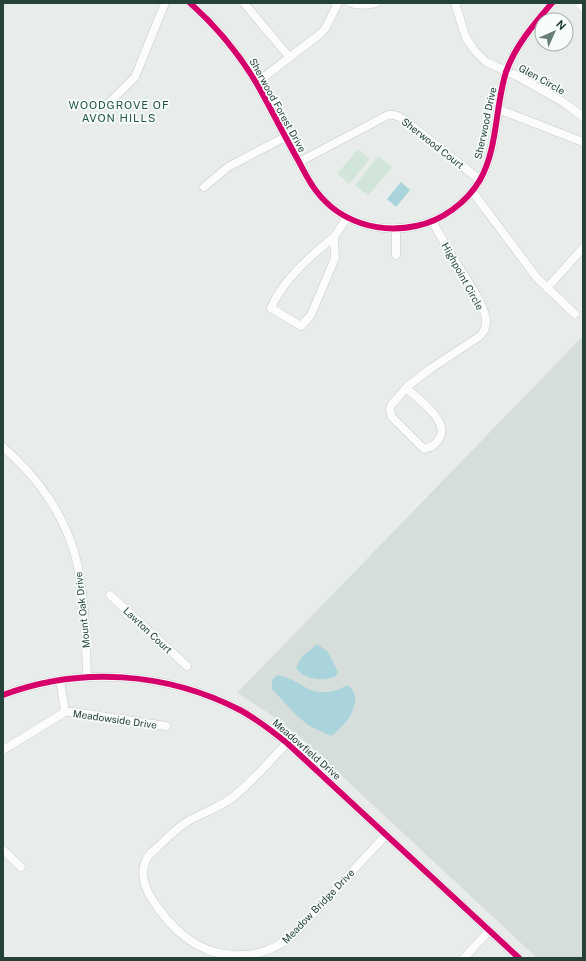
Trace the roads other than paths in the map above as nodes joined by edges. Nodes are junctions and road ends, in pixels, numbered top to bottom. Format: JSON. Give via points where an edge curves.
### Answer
{"nodes":[{"id":1,"x":165,"y":3,"type":"edge"},
{"id":2,"x":190,"y":3,"type":"edge"},
{"id":3,"x":244,"y":3,"type":"edge"},
{"id":4,"x":338,"y":3,"type":"edge"},
{"id":5,"x":351,"y":3,"type":"edge"},
{"id":6,"x":376,"y":3,"type":"edge"},
{"id":7,"x":455,"y":3,"type":"edge"},
{"id":8,"x":552,"y":3,"type":"edge"},
{"id":9,"x":580,"y":3,"type":"edge"},
{"id":10,"x":583,"y":6,"type":"edge"},
{"id":11,"x":290,"y":58,"type":"junction"},
{"id":12,"x":507,"y":72,"type":"junction"},
{"id":13,"x":256,"y":83,"type":"junction"},
{"id":14,"x":108,"y":105,"type":"dead end"},
{"id":15,"x":498,"y":109,"type":"junction"},
{"id":16,"x":583,"y":117,"type":"edge"},
{"id":17,"x":285,"y":137,"type":"junction"},
{"id":18,"x":583,"y":142,"type":"edge"},
{"id":19,"x":299,"y":162,"type":"junction"},
{"id":20,"x":480,"y":180,"type":"junction"},
{"id":21,"x":204,"y":187,"type":"dead end"},
{"id":22,"x":472,"y":190,"type":"junction"},
{"id":23,"x":347,"y":218,"type":"junction"},
{"id":24,"x":432,"y":221,"type":"junction"},
{"id":25,"x":396,"y":229,"type":"junction"},
{"id":26,"x":334,"y":237,"type":"junction"},
{"id":27,"x":583,"y":248,"type":"edge"},
{"id":28,"x":396,"y":255,"type":"dead end"},
{"id":29,"x":546,"y":288,"type":"junction"},
{"id":30,"x":575,"y":314,"type":"dead end"},
{"id":31,"x":406,"y":388,"type":"junction"},
{"id":32,"x":3,"y":447,"type":"edge"},
{"id":33,"x":110,"y":595,"type":"dead end"},
{"id":34,"x":186,"y":666,"type":"dead end"},
{"id":35,"x":87,"y":677,"type":"junction"},
{"id":36,"x":60,"y":680,"type":"junction"},
{"id":37,"x":3,"y":695,"type":"edge"},
{"id":38,"x":65,"y":712,"type":"junction"},
{"id":39,"x":166,"y":726,"type":"dead end"},
{"id":40,"x":287,"y":743,"type":"junction"},
{"id":41,"x":3,"y":750,"type":"edge"},
{"id":42,"x":386,"y":835,"type":"junction"},
{"id":43,"x":3,"y":850,"type":"edge"},
{"id":44,"x":20,"y":867,"type":"dead end"},
{"id":45,"x":489,"y":931,"type":"junction"},
{"id":46,"x":464,"y":958,"type":"edge"},
{"id":47,"x":519,"y":958,"type":"edge"}],
"edges":[{"from":1,"to":14,"type":"street","via":[[135,77]]},
{"from":2,"to":13,"type":"street","name":"Sherwood Forest Drive","via":[[226,41]]},
{"from":3,"to":11,"type":"street"},
{"from":4,"to":11,"type":"street","via":[[325,29]]},
{"from":5,"to":6,"type":"street"},
{"from":7,"to":12,"type":"street","name":"Glen Circle","via":[[466,38],[475,52],[486,62]]},
{"from":8,"to":12,"type":"street","name":"Sherwood Drive","via":[[520,43]]},
{"from":9,"to":10,"type":"main road"},
{"from":11,"to":13,"type":"street"},
{"from":12,"to":15,"type":"street","name":"Sherwood Drive"},
{"from":12,"to":16,"type":"street","name":"Glen Circle","via":[[563,102]]},
{"from":13,"to":17,"type":"street","name":"Sherwood Forest Drive"},
{"from":15,"to":18,"type":"street"},
{"from":15,"to":20,"type":"street","name":"Sherwood Drive","via":[[489,157]]},
{"from":17,"to":19,"type":"street","name":"Sherwood Forest Drive"},
{"from":17,"to":21,"type":"street","via":[[228,167]]},
{"from":19,"to":20,"type":"street","name":"Sherwood Court","via":[[388,115],[394,115],[400,116]]},
{"from":19,"to":23,"type":"street","name":"Sherwood Forest Drive","via":[[317,193]]},
{"from":20,"to":22,"type":"street","name":"Sherwood Drive"},
{"from":22,"to":24,"type":"street","name":"Sherwood Drive","via":[[451,210]]},
{"from":22,"to":29,"type":"street"},
{"from":23,"to":25,"type":"street","name":"Sherwood Drive","via":[[376,227]]},
{"from":23,"to":26,"type":"street"},
{"from":24,"to":25,"type":"street","name":"Sherwood Drive"},
{"from":24,"to":31,"type":"street","name":"Highpoint Circle","via":[[470,284],[487,321],[480,336]]},
{"from":25,"to":28,"type":"street"},
{"from":26,"to":26,"type":"street","via":[[335,258],[311,315],[301,326],[271,308],[282,288],[319,248]]},
{"from":27,"to":29,"type":"street"},
{"from":29,"to":30,"type":"street"},
{"from":31,"to":31,"type":"street","name":"Highpoint Circle","via":[[433,413],[443,430],[438,441],[428,448],[424,449],[391,416],[392,404]]},
{"from":32,"to":35,"type":"street","name":"Mount Oak Drive","via":[[29,472],[47,495],[61,519],[73,549],[83,598]]},
{"from":33,"to":34,"type":"street","name":"Lawton Court"},
{"from":35,"to":36,"type":"street","name":"Meadowfield Drive"},
{"from":35,"to":40,"type":"street","name":"Meadowfield Drive","via":[[125,677],[180,687],[240,710]]},
{"from":36,"to":37,"type":"street","name":"Meadowfield Drive"},
{"from":36,"to":38,"type":"street"},
{"from":38,"to":39,"type":"street","name":"Meadowside Drive"},
{"from":38,"to":41,"type":"street","name":"Meadowside Drive"},
{"from":40,"to":42,"type":"street","name":"Meadowfield Drive"},
{"from":40,"to":42,"type":"street","name":"Meadow Bridge Drive","via":[[234,796],[186,822],[148,856],[143,870],[146,889],[179,933],[198,946],[230,957],[275,948],[295,933]]},
{"from":42,"to":45,"type":"street","name":"Meadowfield Drive"},
{"from":43,"to":44,"type":"street"},
{"from":45,"to":46,"type":"street"},
{"from":45,"to":47,"type":"street","name":"Meadowfield Drive"}]}
